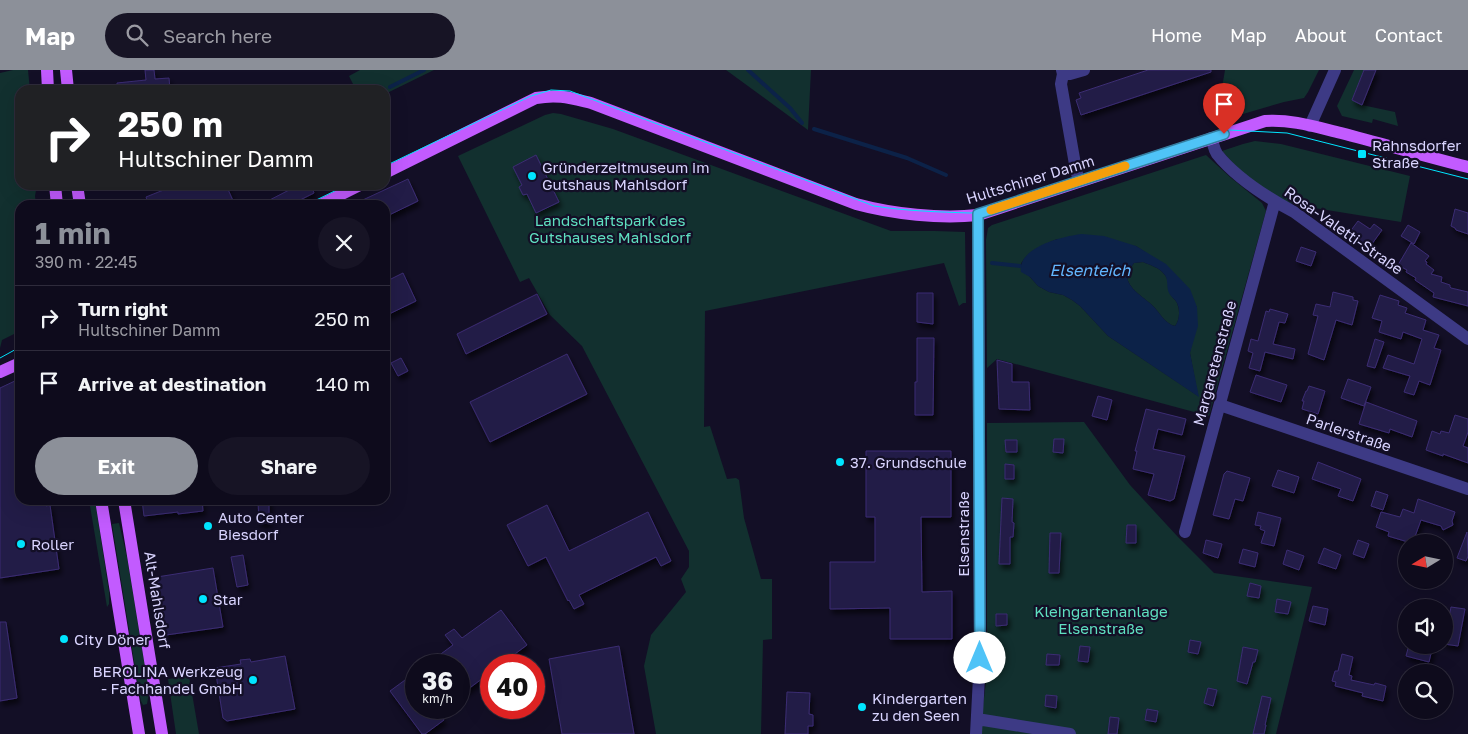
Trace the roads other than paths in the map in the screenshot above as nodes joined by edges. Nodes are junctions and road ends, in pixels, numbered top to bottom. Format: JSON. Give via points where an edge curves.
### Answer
{"nodes":[{"id":1,"x":46,"y":70,"type":"edge"},
{"id":2,"x":66,"y":70,"type":"edge"},
{"id":3,"x":1084,"y":70,"type":"edge"},
{"id":4,"x":1335,"y":70,"type":"edge"},
{"id":5,"x":1062,"y":72,"type":"edge"},
{"id":6,"x":48,"y":85,"type":"edge"},
{"id":7,"x":68,"y":85,"type":"edge"},
{"id":8,"x":1310,"y":126,"type":"junction"},
{"id":9,"x":1211,"y":138,"type":"junction"},
{"id":10,"x":1468,"y":167,"type":"edge"},
{"id":11,"x":390,"y":171,"type":"edge"},
{"id":12,"x":1080,"y":181,"type":"junction"},
{"id":13,"x":350,"y":190,"type":"edge"},
{"id":14,"x":330,"y":200,"type":"edge"},
{"id":15,"x":1274,"y":201,"type":"junction"},
{"id":16,"x":978,"y":214,"type":"junction"},
{"id":17,"x":1468,"y":339,"type":"edge"},
{"id":18,"x":15,"y":365,"type":"edge"},
{"id":19,"x":0,"y":372,"type":"edge"},
{"id":20,"x":1220,"y":406,"type":"junction"},
{"id":21,"x":1468,"y":489,"type":"edge"},
{"id":22,"x":103,"y":505,"type":"edge"},
{"id":23,"x":125,"y":505,"type":"edge"},
{"id":24,"x":1185,"y":532,"type":"dead end"},
{"id":25,"x":976,"y":719,"type":"junction"},
{"id":26,"x":139,"y":734,"type":"edge"},
{"id":27,"x":162,"y":734,"type":"edge"},
{"id":28,"x":976,"y":734,"type":"edge"},
{"id":29,"x":1070,"y":734,"type":"edge"}],
"edges":[{"from":1,"to":6,"type":"main road"},
{"from":2,"to":7,"type":"main road"},
{"from":3,"to":5,"type":"street","via":[[1070,74]]},
{"from":4,"to":8,"type":"street"},
{"from":5,"to":12,"type":"street","via":[[1061,84]]},
{"from":8,"to":9,"type":"main road","name":"Hultschiner Damm","via":[[1265,121]]},
{"from":8,"to":10,"type":"main road","name":"Hultschiner Damm"},
{"from":9,"to":12,"type":"main road","name":"Hultschiner Damm"},
{"from":9,"to":15,"type":"street","name":"Rosa-Valetti-Straße","via":[[1222,160]]},
{"from":11,"to":16,"type":"main road","name":"Hultschiner Damm","via":[[536,98],[550,95],[591,104],[856,204],[882,211],[951,216]]},
{"from":12,"to":16,"type":"main road","name":"Hultschiner Damm"},
{"from":13,"to":14,"type":"main road"},
{"from":15,"to":17,"type":"street","name":"Rosa-Valetti-Straße","via":[[1294,212]]},
{"from":15,"to":20,"type":"street","name":"Margaretenstraße"},
{"from":16,"to":25,"type":"street","name":"Elsenstraße","via":[[980,658]]},
{"from":18,"to":19,"type":"main road"},
{"from":20,"to":21,"type":"street","name":"Parlerstraße"},
{"from":20,"to":24,"type":"street","name":"Margaretenstraße"},
{"from":22,"to":26,"type":"main road"},
{"from":23,"to":27,"type":"main road","name":"Alt-Mahlsdorf"},
{"from":25,"to":28,"type":"street","name":"Elsenstraße"},
{"from":25,"to":29,"type":"street"}]}
